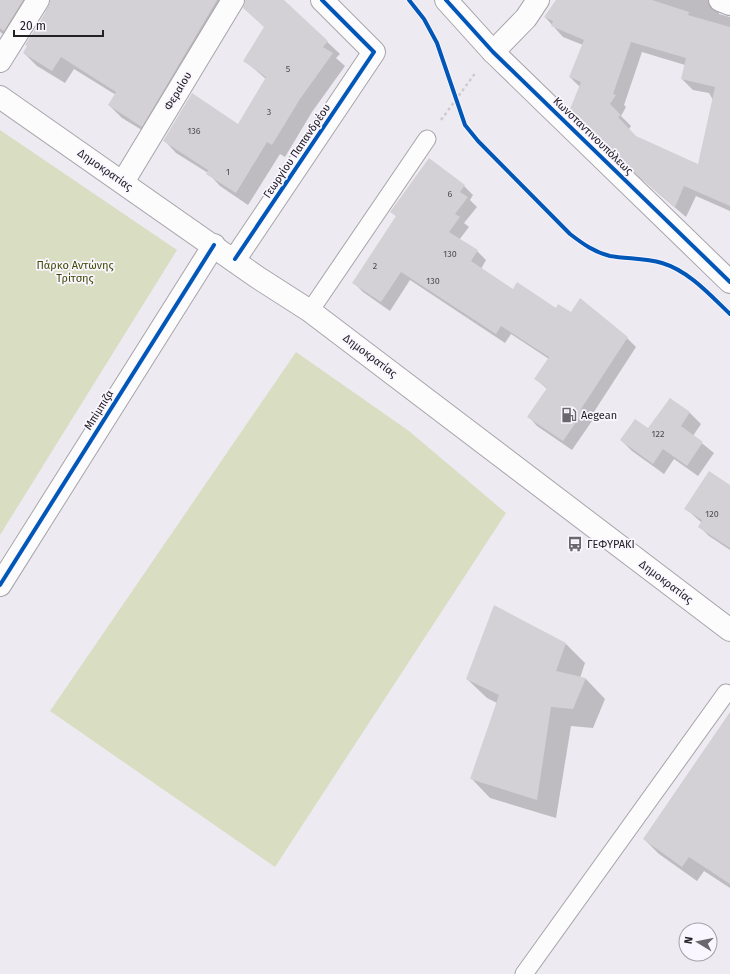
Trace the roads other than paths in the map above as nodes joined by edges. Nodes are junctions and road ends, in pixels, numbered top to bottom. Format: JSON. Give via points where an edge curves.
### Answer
{"nodes":[{"id":1,"x":38,"y":0,"type":"edge"},
{"id":2,"x":233,"y":0,"type":"edge"},
{"id":3,"x":322,"y":0,"type":"edge"},
{"id":4,"x":446,"y":0,"type":"edge"},
{"id":5,"x":538,"y":0,"type":"edge"},
{"id":6,"x":720,"y":0,"type":"edge"},
{"id":7,"x":730,"y":4,"type":"edge"},
{"id":8,"x":493,"y":52,"type":"junction"},
{"id":9,"x":0,"y":61,"type":"edge"},
{"id":10,"x":0,"y":97,"type":"edge"},
{"id":11,"x":427,"y":139,"type":"road end"},
{"id":12,"x":123,"y":182,"type":"junction"},
{"id":13,"x":214,"y":245,"type":"junction"},
{"id":14,"x":234,"y":259,"type":"junction"},
{"id":15,"x":729,"y":277,"type":"edge"},
{"id":16,"x":310,"y":311,"type":"junction"},
{"id":17,"x":0,"y":585,"type":"edge"},
{"id":18,"x":730,"y":630,"type":"edge"},
{"id":19,"x":726,"y":693,"type":"dead end"},
{"id":20,"x":524,"y":974,"type":"edge"}],
"edges":[{"from":1,"to":9,"type":"street"},
{"from":2,"to":12,"type":"street","name":"Φεραίου"},
{"from":3,"to":14,"type":"street","name":"Γεωργίου Παπανδρέου","via":[[374,52]]},
{"from":4,"to":8,"type":"street","name":"Κωνσταντινουπόλεως"},
{"from":5,"to":8,"type":"street","via":[[526,18]]},
{"from":6,"to":7,"type":"street"},
{"from":8,"to":15,"type":"street","name":"Κωνσταντινουπόλεως"},
{"from":10,"to":12,"type":"street","name":"Δημοκρατίας"},
{"from":11,"to":16,"type":"lane"},
{"from":12,"to":13,"type":"street","name":"Δημοκρατίας"},
{"from":13,"to":14,"type":"street","name":"Δημοκρατίας"},
{"from":13,"to":17,"type":"street","name":"Μπίμπιζα"},
{"from":14,"to":16,"type":"street","name":"Δημοκρατίας"},
{"from":16,"to":18,"type":"street","name":"Δημοκρατίας"},
{"from":19,"to":20,"type":"lane"}]}
